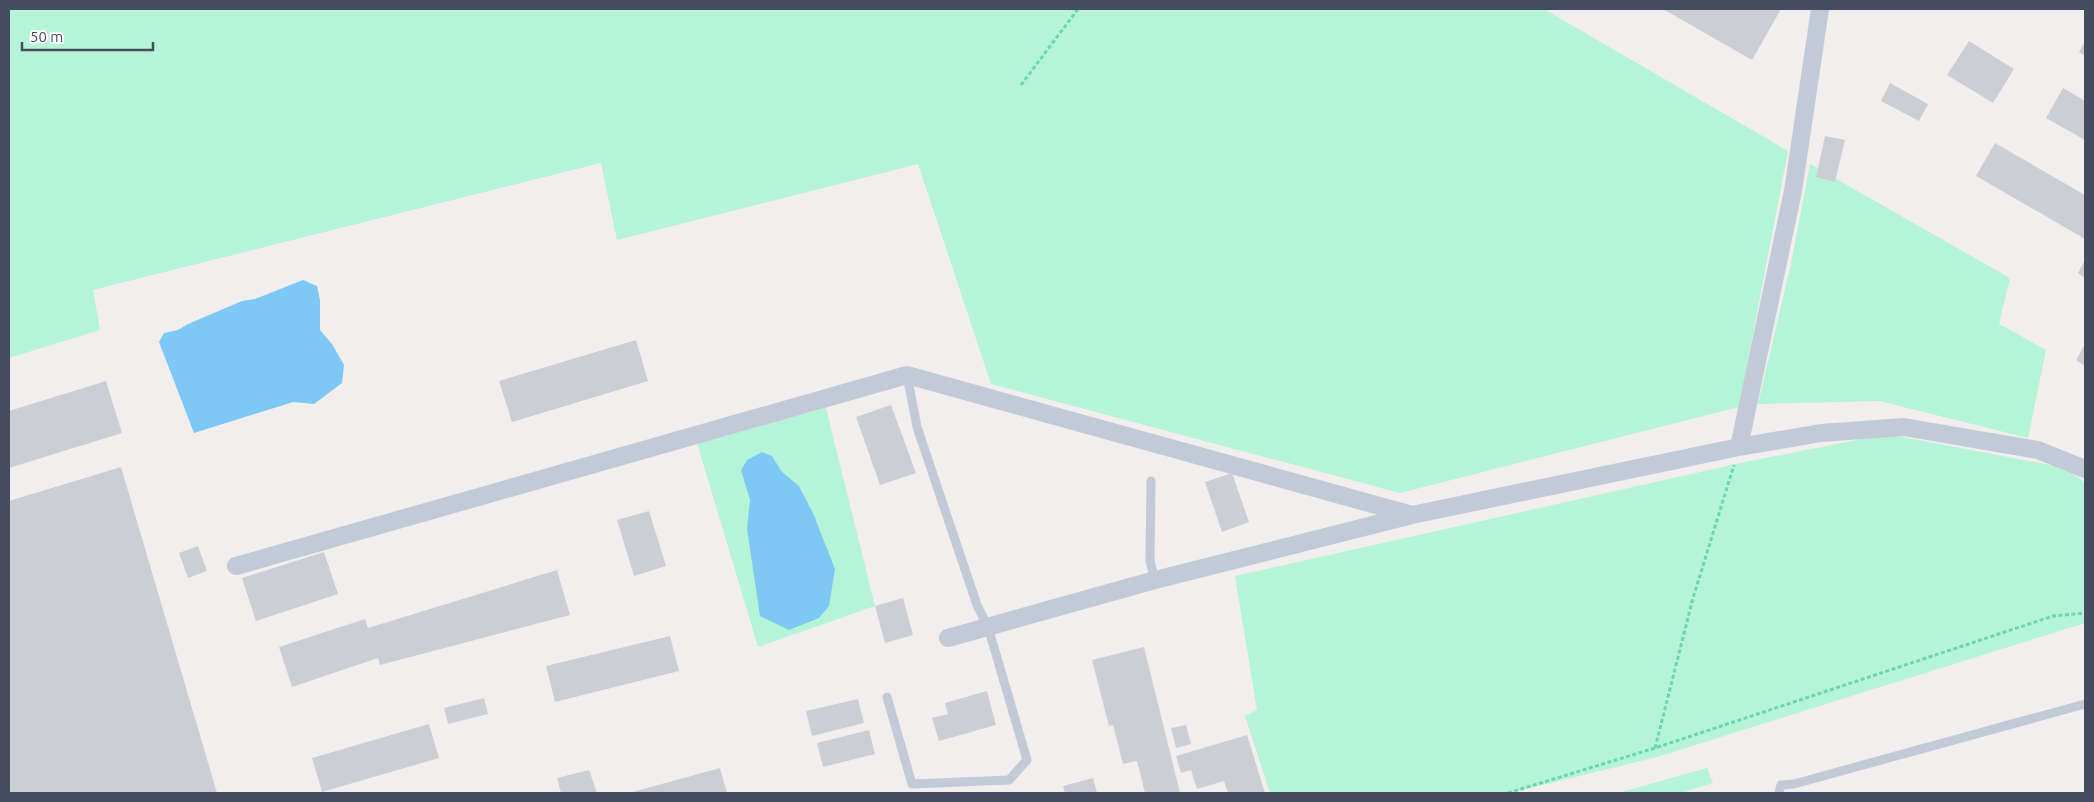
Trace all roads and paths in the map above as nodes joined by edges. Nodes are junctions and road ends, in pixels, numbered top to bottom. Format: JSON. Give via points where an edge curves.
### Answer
{"nodes":[{"id":1,"x":1078,"y":9,"type":"edge"},
{"id":2,"x":1820,"y":9,"type":"edge"},
{"id":3,"x":1021,"y":85,"type":"dead end"},
{"id":4,"x":907,"y":375,"type":"junction"},
{"id":5,"x":1739,"y":447,"type":"junction"},
{"id":6,"x":2085,"y":470,"type":"edge"},
{"id":7,"x":1151,"y":481,"type":"dead end"},
{"id":8,"x":1412,"y":515,"type":"junction"},
{"id":9,"x":236,"y":566,"type":"dead end"},
{"id":10,"x":1155,"y":580,"type":"junction"},
{"id":11,"x":2085,"y":613,"type":"edge"},
{"id":12,"x":988,"y":627,"type":"junction"},
{"id":13,"x":948,"y":638,"type":"dead end"},
{"id":14,"x":887,"y":697,"type":"dead end"},
{"id":15,"x":2085,"y":704,"type":"edge"},
{"id":16,"x":1655,"y":748,"type":"junction"},
{"id":17,"x":1508,"y":793,"type":"edge"},
{"id":18,"x":1779,"y":793,"type":"edge"}],
"edges":[{"from":1,"to":3,"type":"path"},
{"from":2,"to":5,"type":"street","via":[[1793,192]]},
{"from":4,"to":8,"type":"street"},
{"from":4,"to":9,"type":"street"},
{"from":4,"to":12,"type":"lane","via":[[917,427],[977,605]]},
{"from":5,"to":6,"type":"street","via":[[1822,433],[1904,428],[2038,450]]},
{"from":5,"to":8,"type":"street"},
{"from":5,"to":16,"type":"path","via":[[1693,598]]},
{"from":7,"to":10,"type":"lane","via":[[1150,561]]},
{"from":8,"to":10,"type":"street"},
{"from":10,"to":12,"type":"street"},
{"from":11,"to":16,"type":"path","via":[[2053,616]]},
{"from":12,"to":13,"type":"street"},
{"from":12,"to":14,"type":"lane","via":[[1027,760],[1009,780],[912,784]]},
{"from":15,"to":18,"type":"lane","via":[[1781,785]]},
{"from":16,"to":17,"type":"path"}]}
